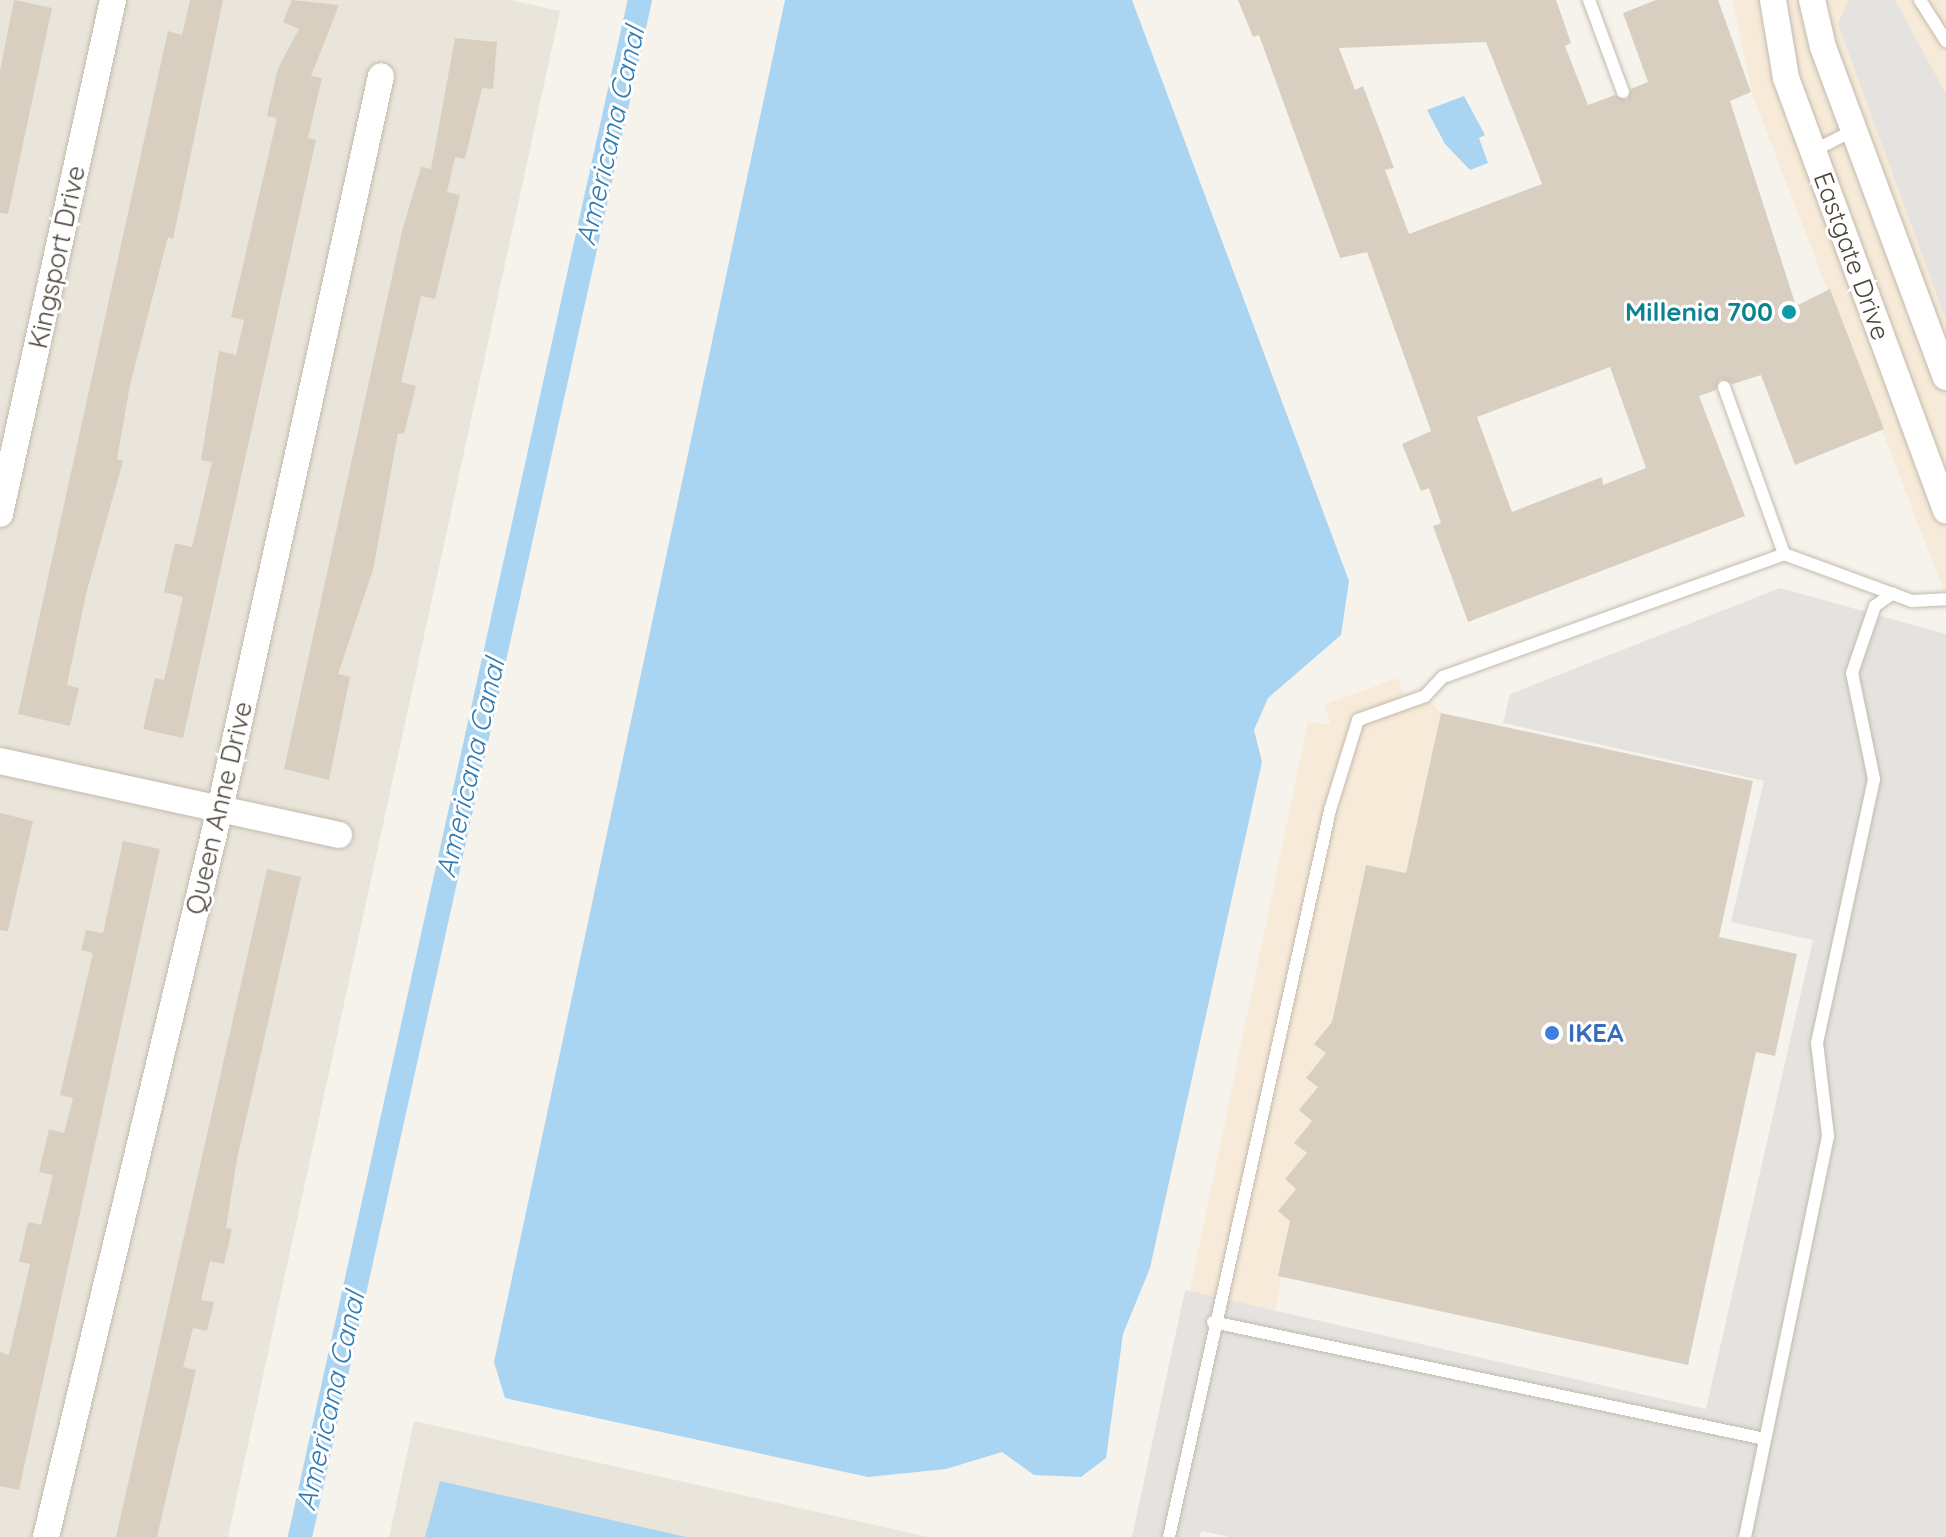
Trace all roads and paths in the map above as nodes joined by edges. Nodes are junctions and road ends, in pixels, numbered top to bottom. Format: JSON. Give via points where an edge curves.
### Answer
{"nodes":[{"id":1,"x":113,"y":0,"type":"edge"},
{"id":2,"x":1589,"y":0,"type":"edge"},
{"id":3,"x":1773,"y":0,"type":"edge"},
{"id":4,"x":1812,"y":0,"type":"edge"},
{"id":5,"x":1920,"y":0,"type":"edge"},
{"id":6,"x":1946,"y":41,"type":"edge"},
{"id":7,"x":381,"y":76,"type":"dead end"},
{"id":8,"x":1623,"y":92,"type":"dead end"},
{"id":9,"x":1854,"y":130,"type":"junction"},
{"id":10,"x":1813,"y":151,"type":"junction"},
{"id":11,"x":1946,"y":377,"type":"edge"},
{"id":12,"x":1724,"y":387,"type":"dead end"},
{"id":13,"x":1946,"y":510,"type":"edge"},
{"id":14,"x":0,"y":514,"type":"edge"},
{"id":15,"x":1784,"y":554,"type":"junction"},
{"id":16,"x":1893,"y":593,"type":"junction"},
{"id":17,"x":1946,"y":599,"type":"edge"},
{"id":18,"x":0,"y":761,"type":"edge"},
{"id":19,"x":220,"y":809,"type":"junction"},
{"id":20,"x":339,"y":835,"type":"dead end"},
{"id":21,"x":1213,"y":1322,"type":"junction"},
{"id":22,"x":1765,"y":1439,"type":"junction"},
{"id":23,"x":46,"y":1537,"type":"edge"},
{"id":24,"x":1169,"y":1537,"type":"edge"},
{"id":25,"x":1745,"y":1537,"type":"edge"}],
"edges":[{"from":1,"to":14,"type":"street","name":"Kingsport Drive"},
{"from":2,"to":8,"type":"lane"},
{"from":3,"to":10,"type":"street","name":"Eastgate Drive","via":[[1774,35]]},
{"from":4,"to":9,"type":"street","name":"Eastgate Drive"},
{"from":5,"to":6,"type":"lane"},
{"from":7,"to":19,"type":"street","name":"Queen Anne Drive"},
{"from":9,"to":10,"type":"lane"},
{"from":9,"to":11,"type":"street","name":"Eastgate Drive"},
{"from":10,"to":13,"type":"street","name":"Eastgate Drive"},
{"from":12,"to":15,"type":"lane"},
{"from":15,"to":16,"type":"lane"},
{"from":15,"to":21,"type":"lane","via":[[1443,677],[1425,696],[1358,720],[1330,810]]},
{"from":16,"to":17,"type":"lane","via":[[1912,601]]},
{"from":16,"to":22,"type":"lane","via":[[1875,606],[1861,634],[1853,696],[1874,779],[1817,1043],[1822,1101],[1831,1121]]},
{"from":18,"to":19,"type":"street"},
{"from":19,"to":20,"type":"street"},
{"from":19,"to":23,"type":"street","name":"Queen Anne Drive"},
{"from":21,"to":22,"type":"lane"},
{"from":21,"to":24,"type":"lane"},
{"from":22,"to":25,"type":"lane"}]}
